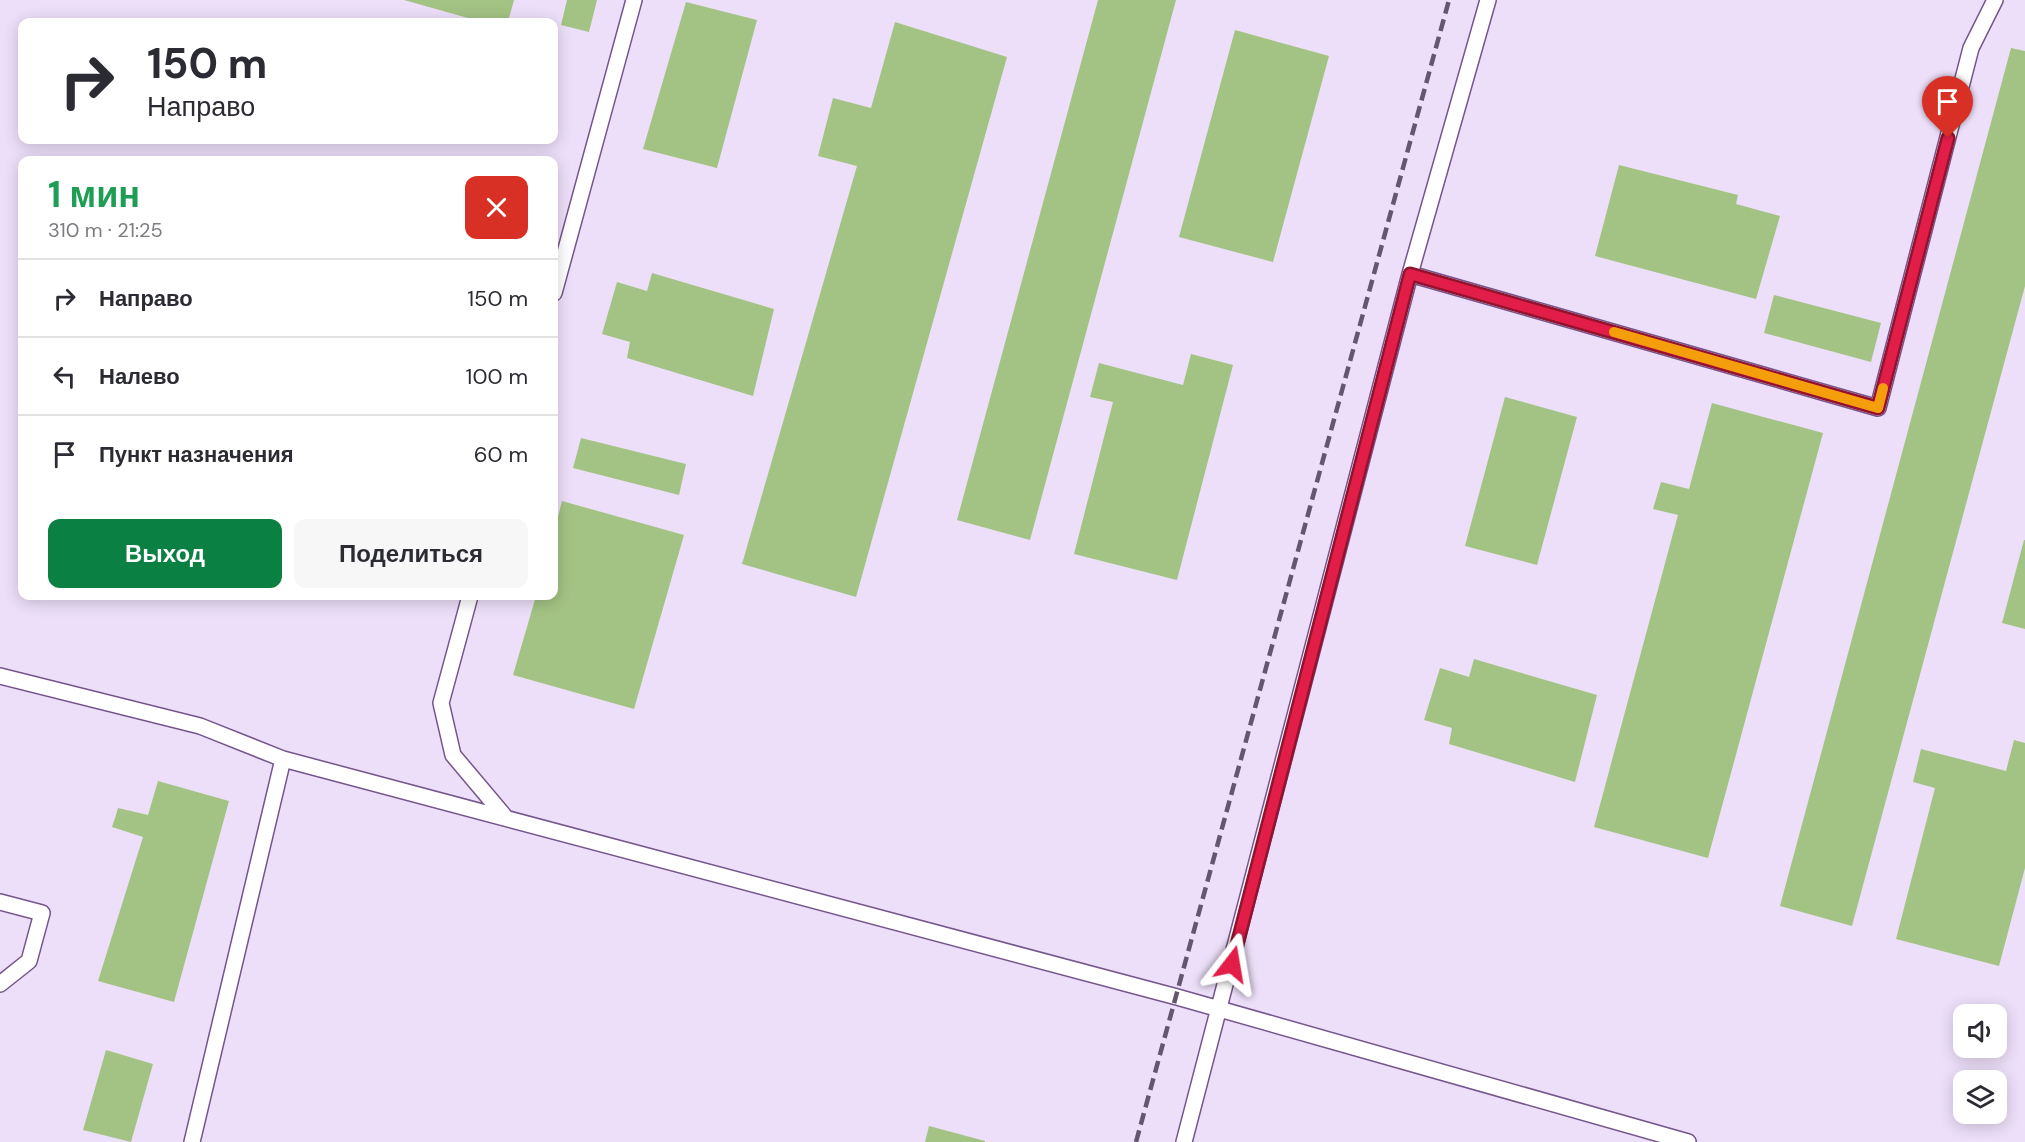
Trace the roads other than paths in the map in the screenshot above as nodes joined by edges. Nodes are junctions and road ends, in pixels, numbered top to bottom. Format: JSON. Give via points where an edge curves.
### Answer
{"nodes":[{"id":1,"x":634,"y":0,"type":"edge"},
{"id":2,"x":1488,"y":0,"type":"edge"},
{"id":3,"x":1995,"y":0,"type":"edge"},
{"id":4,"x":1410,"y":274,"type":"junction"},
{"id":5,"x":558,"y":277,"type":"edge"},
{"id":6,"x":469,"y":600,"type":"edge"},
{"id":7,"x":0,"y":676,"type":"edge"},
{"id":8,"x":283,"y":759,"type":"junction"},
{"id":9,"x":506,"y":819,"type":"junction"},
{"id":10,"x":0,"y":902,"type":"edge"},
{"id":11,"x":0,"y":984,"type":"edge"},
{"id":12,"x":1220,"y":1010,"type":"junction"},
{"id":13,"x":192,"y":1142,"type":"edge"},
{"id":14,"x":1184,"y":1142,"type":"edge"},
{"id":15,"x":1688,"y":1142,"type":"edge"}],
"edges":[{"from":1,"to":5,"type":"lane"},
{"from":2,"to":4,"type":"lane"},
{"from":3,"to":4,"type":"lane","via":[[1971,48],[1878,408]]},
{"from":4,"to":12,"type":"lane"},
{"from":6,"to":9,"type":"lane","via":[[441,703],[453,754]]},
{"from":7,"to":8,"type":"lane","via":[[200,726]]},
{"from":8,"to":9,"type":"lane"},
{"from":8,"to":13,"type":"lane"},
{"from":9,"to":12,"type":"lane"},
{"from":10,"to":11,"type":"lane","via":[[42,913],[29,961]]},
{"from":12,"to":14,"type":"lane"},
{"from":12,"to":15,"type":"lane"}]}
